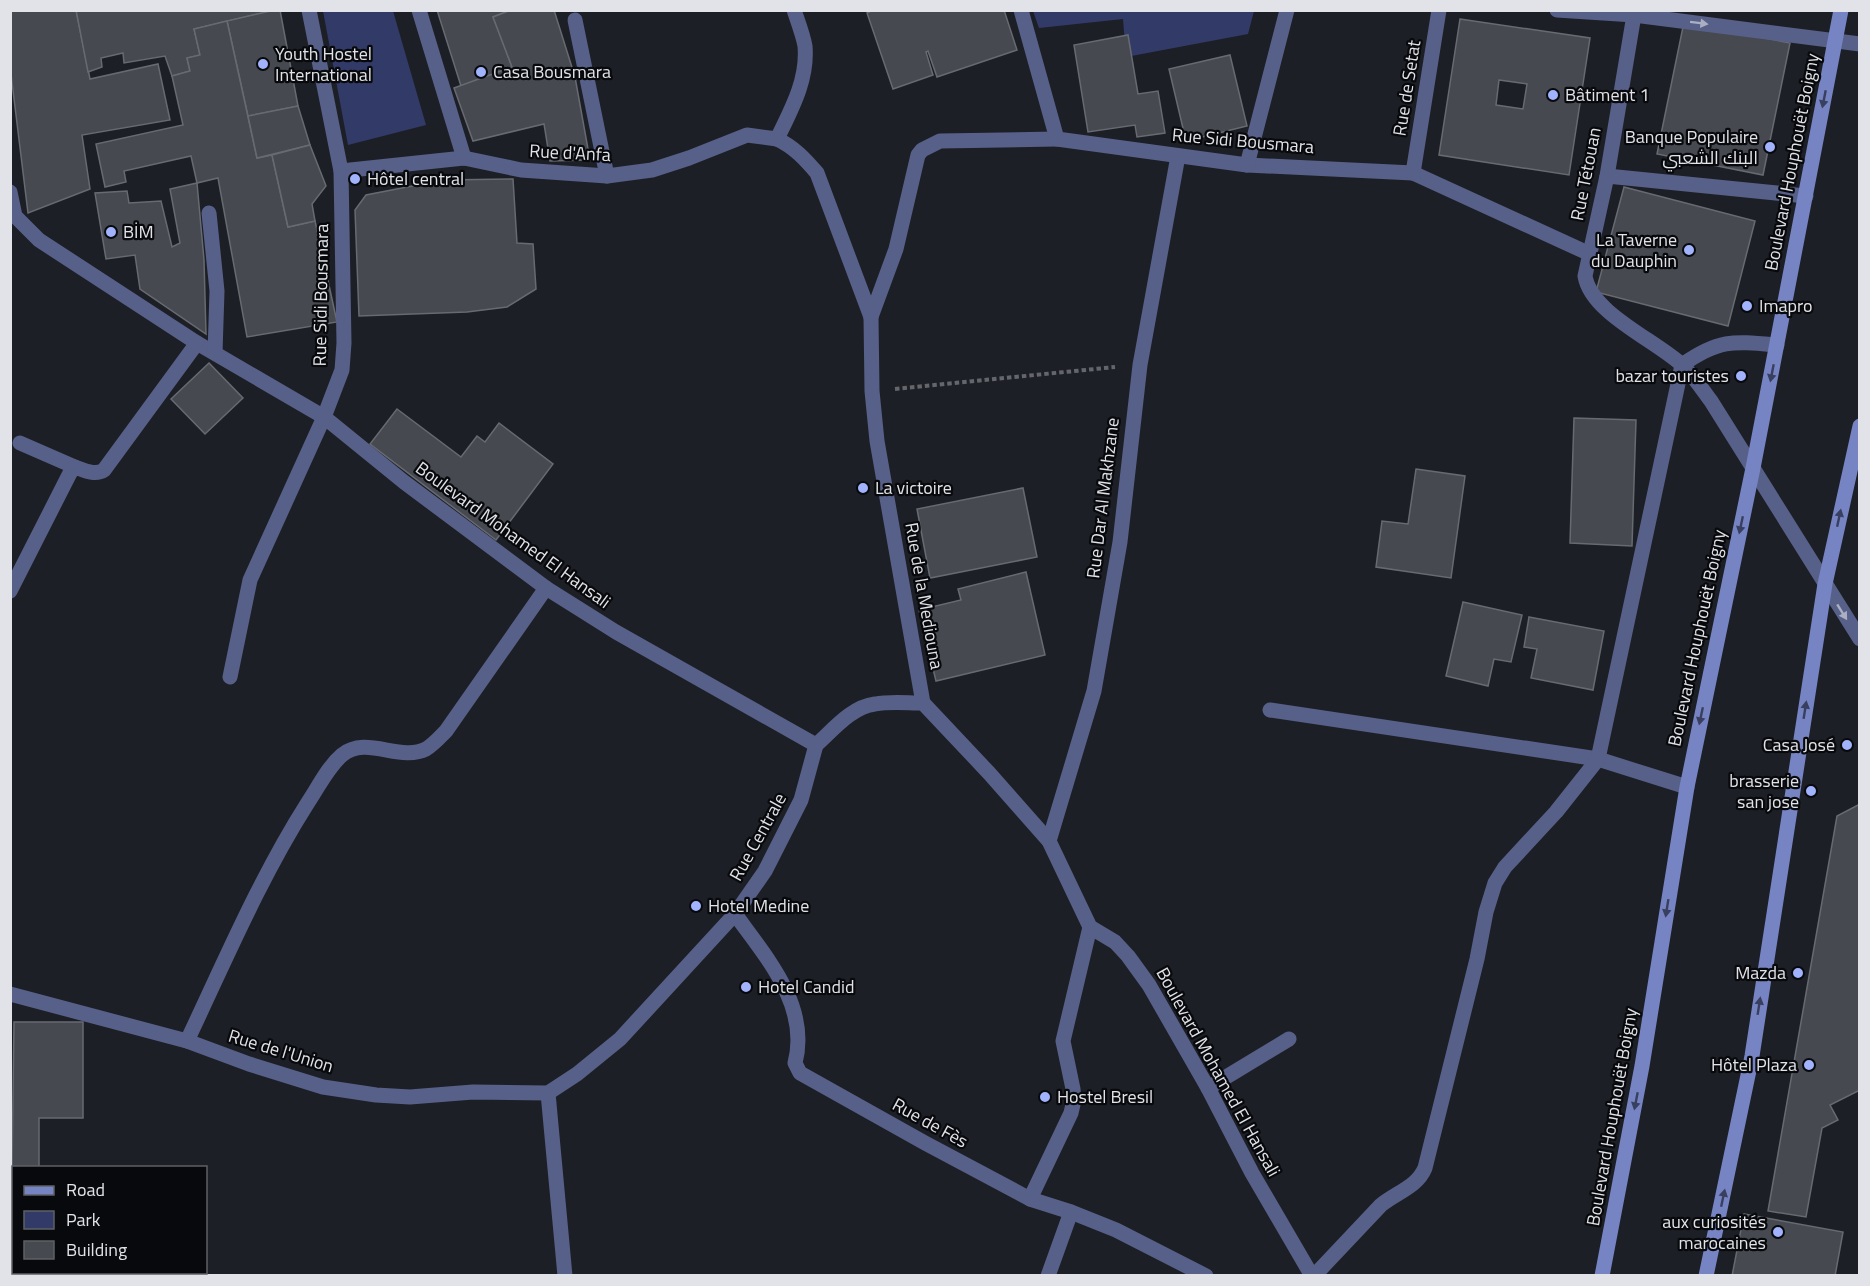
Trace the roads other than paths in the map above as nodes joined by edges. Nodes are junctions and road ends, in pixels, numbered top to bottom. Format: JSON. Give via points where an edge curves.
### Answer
{"nodes":[{"id":1,"x":309,"y":10,"type":"edge"},
{"id":2,"x":419,"y":10,"type":"edge"},
{"id":3,"x":794,"y":10,"type":"edge"},
{"id":4,"x":1021,"y":10,"type":"edge"},
{"id":5,"x":1287,"y":10,"type":"edge"},
{"id":6,"x":1439,"y":10,"type":"edge"},
{"id":7,"x":1557,"y":10,"type":"edge"},
{"id":8,"x":1841,"y":10,"type":"edge"},
{"id":9,"x":1634,"y":15,"type":"junction"},
{"id":10,"x":575,"y":20,"type":"dead end"},
{"id":11,"x":1835,"y":41,"type":"junction"},
{"id":12,"x":1860,"y":44,"type":"edge"},
{"id":13,"x":777,"y":139,"type":"junction"},
{"id":14,"x":1057,"y":139,"type":"junction"},
{"id":15,"x":1178,"y":156,"type":"junction"},
{"id":16,"x":464,"y":158,"type":"junction"},
{"id":17,"x":1247,"y":165,"type":"junction"},
{"id":18,"x":341,"y":171,"type":"junction"},
{"id":19,"x":1413,"y":173,"type":"junction"},
{"id":20,"x":607,"y":176,"type":"junction"},
{"id":21,"x":1607,"y":176,"type":"junction"},
{"id":22,"x":10,"y":192,"type":"edge"},
{"id":23,"x":910,"y":192,"type":"joint"},
{"id":24,"x":1806,"y":196,"type":"junction"},
{"id":25,"x":209,"y":213,"type":"dead end"},
{"id":26,"x":1590,"y":254,"type":"junction"},
{"id":27,"x":871,"y":317,"type":"junction"},
{"id":28,"x":197,"y":343,"type":"junction"},
{"id":29,"x":1777,"y":345,"type":"junction"},
{"id":30,"x":215,"y":353,"type":"junction"},
{"id":31,"x":1682,"y":365,"type":"junction"},
{"id":32,"x":324,"y":417,"type":"junction"},
{"id":33,"x":1860,"y":426,"type":"edge"},
{"id":34,"x":20,"y":443,"type":"dead end"},
{"id":35,"x":75,"y":467,"type":"junction"},
{"id":36,"x":1753,"y":468,"type":"junction"},
{"id":37,"x":1825,"y":584,"type":"junction"},
{"id":38,"x":11,"y":587,"type":"edge"},
{"id":39,"x":546,"y":588,"type":"junction"},
{"id":40,"x":1860,"y":639,"type":"edge"},
{"id":41,"x":230,"y":676,"type":"dead end"},
{"id":42,"x":923,"y":703,"type":"junction"},
{"id":43,"x":1270,"y":710,"type":"dead end"},
{"id":44,"x":816,"y":745,"type":"junction"},
{"id":45,"x":1598,"y":759,"type":"junction"},
{"id":46,"x":1686,"y":787,"type":"junction"},
{"id":47,"x":1049,"y":842,"type":"junction"},
{"id":48,"x":735,"y":914,"type":"junction"},
{"id":49,"x":1090,"y":927,"type":"junction"},
{"id":50,"x":10,"y":994,"type":"edge"},
{"id":51,"x":1289,"y":1039,"type":"dead end"},
{"id":52,"x":188,"y":1041,"type":"junction"},
{"id":53,"x":1208,"y":1088,"type":"junction"},
{"id":54,"x":548,"y":1093,"type":"junction"},
{"id":55,"x":1030,"y":1199,"type":"junction"},
{"id":56,"x":1071,"y":1212,"type":"junction"},
{"id":57,"x":565,"y":1275,"type":"edge"},
{"id":58,"x":1048,"y":1275,"type":"edge"},
{"id":59,"x":1206,"y":1275,"type":"edge"},
{"id":60,"x":1313,"y":1275,"type":"edge"},
{"id":61,"x":1602,"y":1275,"type":"edge"},
{"id":62,"x":1706,"y":1275,"type":"edge"}],
"edges":[{"from":1,"to":18,"type":"street","name":"Rue Sidi Bousmara"},
{"from":2,"to":16,"type":"street"},
{"from":3,"to":13,"type":"street","via":[[804,44],[805,65],[800,89]]},
{"from":4,"to":14,"type":"street"},
{"from":5,"to":17,"type":"street"},
{"from":6,"to":19,"type":"street","name":"Rue de Setat"},
{"from":7,"to":9,"type":"street"},
{"from":8,"to":11,"type":"main road","name":"Boulevard Houphouët Boigny"},
{"from":9,"to":11,"type":"street","one_way":true},
{"from":9,"to":21,"type":"street","name":"Rue Tétouan"},
{"from":10,"to":20,"type":"street"},
{"from":11,"to":12,"type":"street"},
{"from":11,"to":24,"type":"main road","name":"Boulevard Houphouët Boigny","one_way":true},
{"from":13,"to":20,"type":"street","name":"Rue d'Anfa","via":[[747,135],[652,170]]},
{"from":13,"to":27,"type":"street","name":"Rue de la Mediouna","via":[[804,157],[817,173]]},
{"from":14,"to":15,"type":"street","name":"Rue Sidi Bousmara"},
{"from":14,"to":23,"type":"street","name":"Rue Sidi Bousmara","via":[[931,144],[918,155]]},
{"from":15,"to":17,"type":"street","name":"Rue Sidi Bousmara"},
{"from":15,"to":47,"type":"street","name":"Rue Dar Al Makhzane","via":[[1140,365],[1120,542],[1094,691]]},
{"from":16,"to":18,"type":"street","name":"Rue d'Anfa"},
{"from":16,"to":20,"type":"street","name":"Rue d'Anfa","via":[[521,170]]},
{"from":17,"to":19,"type":"street","name":"Rue Sidi Bousmara"},
{"from":18,"to":32,"type":"street","name":"Rue Sidi Bousmara","via":[[343,361]]},
{"from":19,"to":26,"type":"street","name":"Rue Sidi Bousmara"},
{"from":21,"to":24,"type":"street"},
{"from":21,"to":26,"type":"street","name":"Rue Tétouan"},
{"from":22,"to":28,"type":"street","name":"Boulevard Mohamed El Hansali","via":[[15,216],[39,240]]},
{"from":23,"to":27,"type":"street","name":"Rue de la Mediouna","via":[[896,249]]},
{"from":24,"to":29,"type":"main road","name":"Boulevard Houphouët Boigny"},
{"from":25,"to":30,"type":"street","via":[[217,291]]},
{"from":26,"to":31,"type":"street","name":"Rue Tétouan","via":[[1585,276],[1597,302]]},
{"from":27,"to":42,"type":"street","name":"Rue de la Mediouna","via":[[877,441]]},
{"from":28,"to":30,"type":"street","name":"Boulevard Mohamed El Hansali"},
{"from":28,"to":35,"type":"street","via":[[104,470],[94,473]]},
{"from":29,"to":31,"type":"street","via":[[1723,344],[1704,350]]},
{"from":29,"to":36,"type":"main road","name":"Boulevard Houphouët Boigny","one_way":true},
{"from":30,"to":32,"type":"street","name":"Boulevard Mohamed El Hansali"},
{"from":31,"to":36,"type":"street","via":[[1711,401]]},
{"from":31,"to":45,"type":"street"},
{"from":32,"to":39,"type":"street","name":"Boulevard Mohamed El Hansali"},
{"from":32,"to":41,"type":"street","name":"Rue Sidi Bousmara","via":[[250,580]]},
{"from":37,"to":33,"type":"main road","one_way":true},
{"from":34,"to":35,"type":"street"},
{"from":35,"to":38,"type":"street"},
{"from":36,"to":37,"type":"street"},
{"from":36,"to":46,"type":"main road","name":"Boulevard Houphouët Boigny","one_way":true},
{"from":37,"to":40,"type":"street","one_way":true},
{"from":62,"to":37,"type":"main road","one_way":true,"via":[[1752,1056]]},
{"from":39,"to":44,"type":"street","name":"Boulevard Mohamed El Hansali","via":[[615,632]]},
{"from":39,"to":52,"type":"street","via":[[434,743],[414,752],[361,747],[344,754],[332,765],[291,829]]},
{"from":42,"to":44,"type":"street","via":[[873,704],[860,709]]},
{"from":42,"to":47,"type":"street"},
{"from":43,"to":45,"type":"street"},
{"from":44,"to":48,"type":"street","name":"Rue Centrale","via":[[801,800],[765,871]]},
{"from":45,"to":46,"type":"street"},
{"from":45,"to":60,"type":"street","via":[[1495,883],[1420,1179],[1393,1195]]},
{"from":46,"to":61,"type":"main road","name":"Boulevard Houphouët Boigny","one_way":true,"via":[[1642,1066]]},
{"from":47,"to":49,"type":"street"},
{"from":48,"to":54,"type":"street","name":"Rue Centrale","via":[[620,1039]]},
{"from":48,"to":55,"type":"street","name":"Rue de Fès","via":[[770,962],[793,1006],[798,1024],[795,1063],[800,1073]]},
{"from":49,"to":53,"type":"street","name":"Boulevard Mohamed El Hansali","via":[[1115,942],[1128,956]]},
{"from":49,"to":55,"type":"street","via":[[1063,1041],[1074,1100]]},
{"from":50,"to":52,"type":"street","name":"Rue de l'Union"},
{"from":51,"to":53,"type":"street"},
{"from":52,"to":54,"type":"street","name":"Rue de l'Union","via":[[323,1087],[376,1095]]},
{"from":53,"to":60,"type":"street","name":"Boulevard Mohamed El Hansali","via":[[1252,1173]]},
{"from":54,"to":57,"type":"street"},
{"from":55,"to":56,"type":"street","name":"Rue de Fès"},
{"from":56,"to":58,"type":"street"},
{"from":56,"to":59,"type":"street","name":"Rue de Fès"}]}
